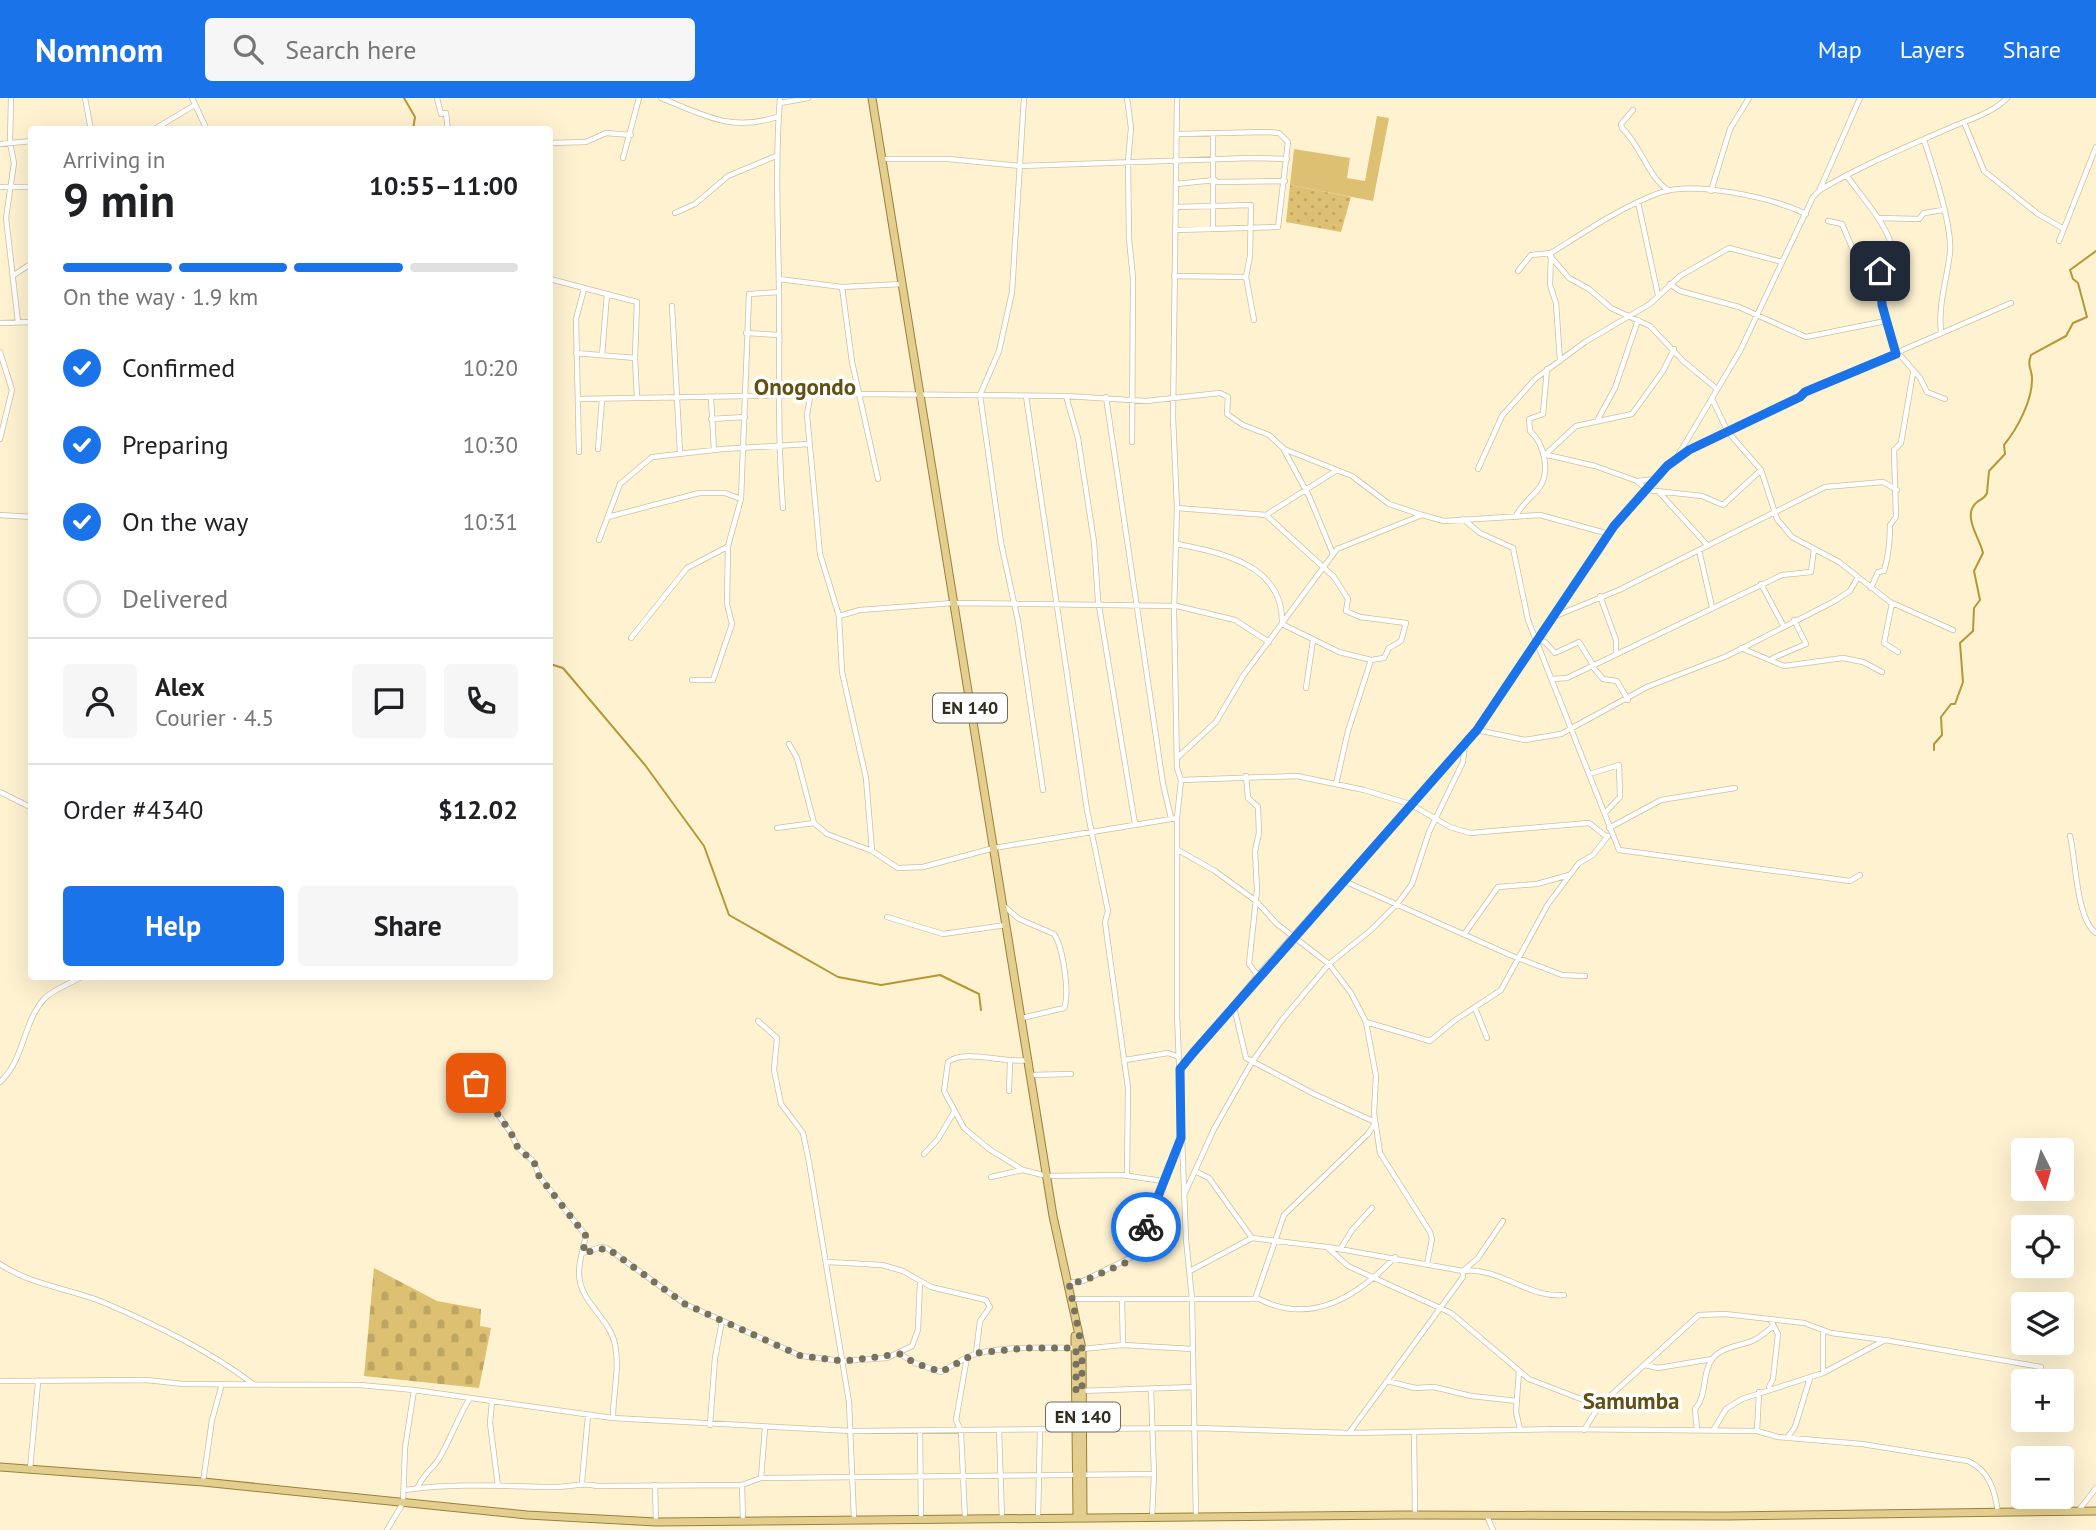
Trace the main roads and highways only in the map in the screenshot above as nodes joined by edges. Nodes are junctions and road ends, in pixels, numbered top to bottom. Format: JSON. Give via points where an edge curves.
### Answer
{"nodes":[{"id":1,"x":872,"y":98,"type":"edge"},
{"id":2,"x":0,"y":1467,"type":"edge"},
{"id":3,"x":2096,"y":1511,"type":"edge"},
{"id":4,"x":1080,"y":1518,"type":"junction"}],
"edges":[{"from":1,"to":4,"type":"main road","number":"EN 140","via":[[1047,1176],[1075,1317]]},
{"from":2,"to":4,"type":"main road","via":[[527,1515],[656,1522]]},
{"from":3,"to":4,"type":"main road"}]}
